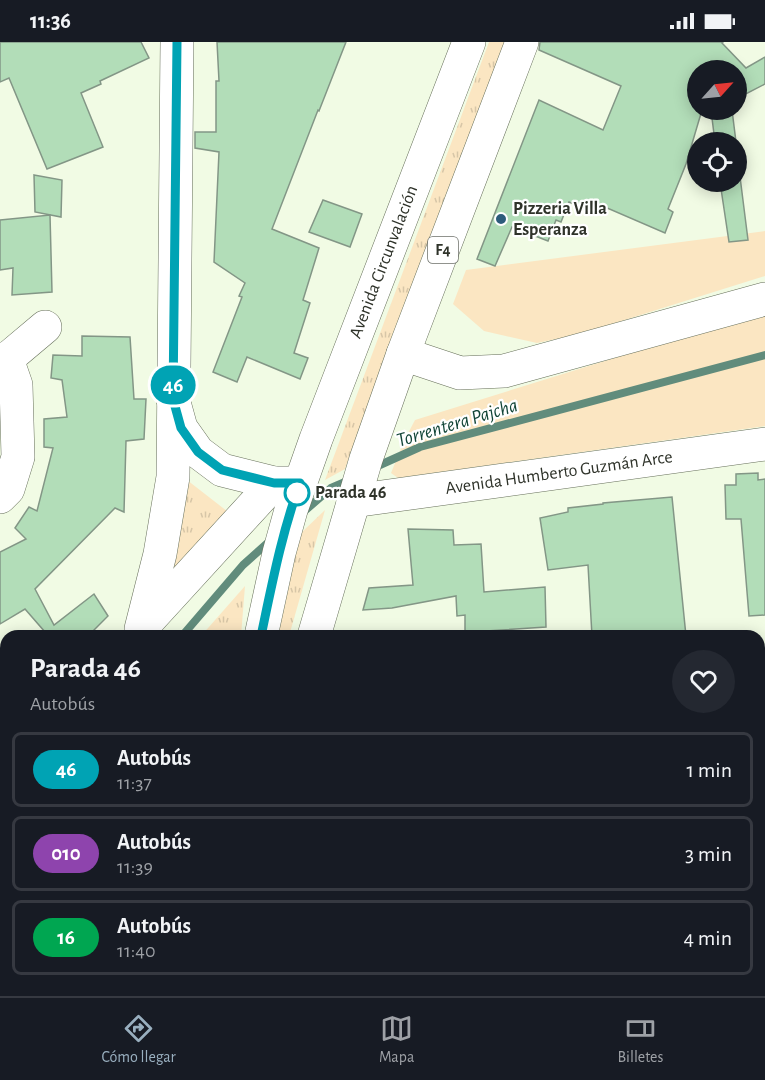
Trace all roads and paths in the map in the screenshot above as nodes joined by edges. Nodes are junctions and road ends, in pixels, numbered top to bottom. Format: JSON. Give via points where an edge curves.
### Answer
{"nodes":[{"id":1,"x":177,"y":42,"type":"edge"},
{"id":2,"x":469,"y":42,"type":"edge"},
{"id":3,"x":522,"y":42,"type":"edge"},
{"id":4,"x":765,"y":299,"type":"edge"},
{"id":5,"x":45,"y":327,"type":"dead end"},
{"id":6,"x":403,"y":354,"type":"junction"},
{"id":7,"x":4,"y":359,"type":"edge"},
{"id":8,"x":173,"y":399,"type":"junction"},
{"id":9,"x":765,"y":444,"type":"edge"},
{"id":10,"x":288,"y":492,"type":"junction"},
{"id":11,"x":0,"y":497,"type":"edge"},
{"id":12,"x":354,"y":497,"type":"junction"},
{"id":13,"x":139,"y":630,"type":"edge"},
{"id":14,"x":141,"y":630,"type":"edge"},
{"id":15,"x":262,"y":630,"type":"edge"},
{"id":16,"x":316,"y":630,"type":"edge"}],
"edges":[{"from":1,"to":8,"type":"main road"},
{"from":2,"to":10,"type":"main road","name":"Avenida Circunvalación"},
{"from":3,"to":6,"type":"main road","number":"F4"},
{"from":4,"to":6,"type":"main road","via":[[504,371],[460,373]]},
{"from":5,"to":7,"type":"main road"},
{"from":6,"to":12,"type":"main road","number":"F4"},
{"from":7,"to":11,"type":"main road","via":[[16,385],[18,457],[8,489]]},
{"from":8,"to":10,"type":"main road","via":[[181,428],[198,452],[222,470]]},
{"from":8,"to":13,"type":"main road","via":[[173,477],[160,554]]},
{"from":9,"to":12,"type":"main road","name":"Avenida Humberto Guzmán Arce"},
{"from":10,"to":14,"type":"main road"},
{"from":10,"to":15,"type":"main road","name":"Avenida Circunvalación"},
{"from":12,"to":16,"type":"main road","number":"F4"}]}
